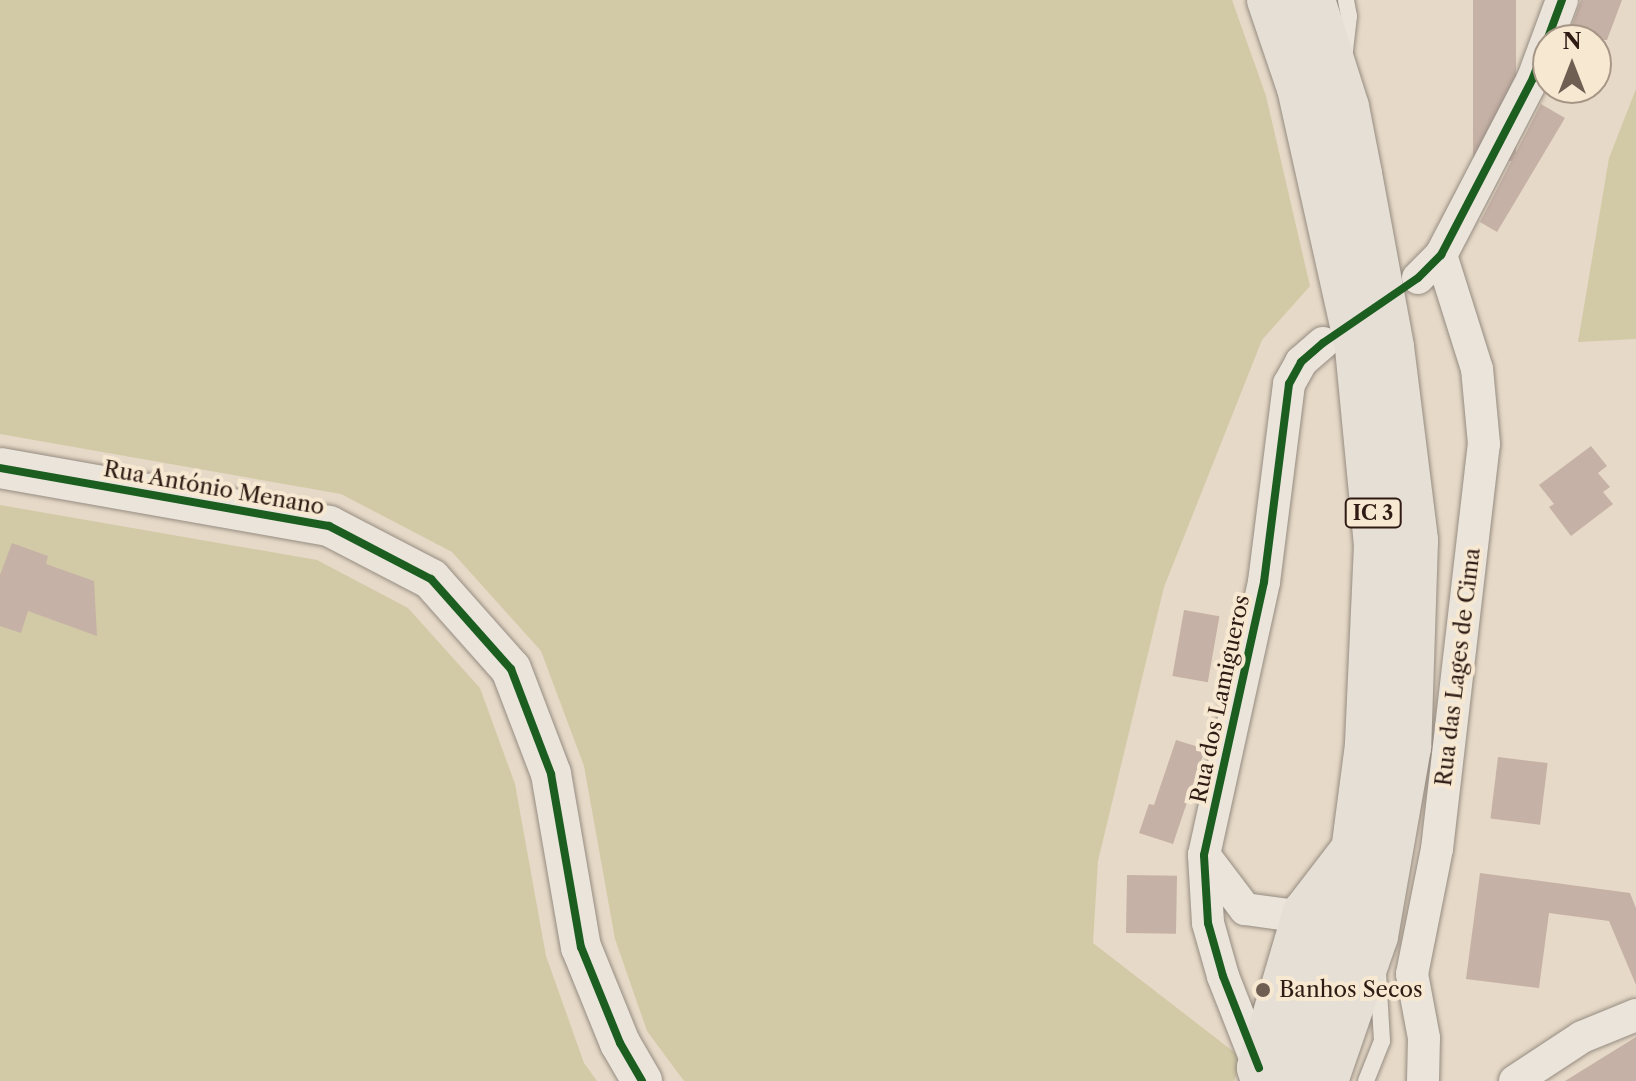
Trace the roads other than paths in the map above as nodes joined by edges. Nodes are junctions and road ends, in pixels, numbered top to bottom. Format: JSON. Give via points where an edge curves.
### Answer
{"nodes":[{"id":1,"x":1269,"y":0,"type":"edge"},
{"id":2,"x":1313,"y":0,"type":"edge"},
{"id":3,"x":1346,"y":0,"type":"edge"},
{"id":4,"x":1562,"y":0,"type":"edge"},
{"id":5,"x":1339,"y":80,"type":"junction"},
{"id":6,"x":1441,"y":255,"type":"junction"},
{"id":7,"x":1418,"y":278,"type":"dead end"},
{"id":8,"x":1323,"y":343,"type":"dead end"},
{"id":9,"x":0,"y":468,"type":"edge"},
{"id":10,"x":1351,"y":852,"type":"junction"},
{"id":11,"x":1204,"y":855,"type":"junction"},
{"id":12,"x":1305,"y":912,"type":"junction"},
{"id":13,"x":1376,"y":936,"type":"junction"},
{"id":14,"x":1636,"y":1015,"type":"edge"},
{"id":15,"x":1271,"y":1077,"type":"edge"},
{"id":16,"x":642,"y":1081,"type":"edge"},
{"id":17,"x":1326,"y":1081,"type":"edge"},
{"id":18,"x":1366,"y":1081,"type":"edge"},
{"id":19,"x":1423,"y":1081,"type":"edge"},
{"id":20,"x":1515,"y":1081,"type":"edge"}],
"edges":[{"from":1,"to":10,"type":"highway","number":"IC 3","via":[[1299,88],[1357,348],[1369,469],[1376,545],[1367,745]]},
{"from":2,"to":5,"type":"highway","number":"IC 3"},
{"from":3,"to":5,"type":"lane","via":[[1348,42]]},
{"from":4,"to":6,"type":"street","via":[[1533,78]]},
{"from":5,"to":13,"type":"highway","number":"IC 3","via":[[1392,347],[1416,541],[1409,747]]},
{"from":6,"to":7,"type":"street"},
{"from":6,"to":19,"type":"street","name":"Rua das Lages de Cima","via":[[1477,369],[1484,444],[1437,849],[1412,974],[1424,1038]]},
{"from":8,"to":11,"type":"street","name":"Rua dos Lamigueros","via":[[1301,362],[1289,384],[1264,582]]},
{"from":9,"to":16,"type":"street","name":"Rua António Menano","via":[[329,526],[431,579],[511,669],[551,774],[581,947],[620,1043]]},
{"from":10,"to":12,"type":"highway"},
{"from":10,"to":15,"type":"highway","number":"IC 3","via":[[1343,927]]},
{"from":11,"to":12,"type":"street","via":[[1245,909]]},
{"from":11,"to":15,"type":"street","name":"Rua dos Lamigueros","via":[[1208,923],[1223,976]]},
{"from":12,"to":15,"type":"highway"},
{"from":13,"to":17,"type":"highway","number":"IC 3"},
{"from":13,"to":18,"type":"lane","via":[[1382,1041]]},
{"from":14,"to":20,"type":"street","via":[[1582,1037]]}]}
